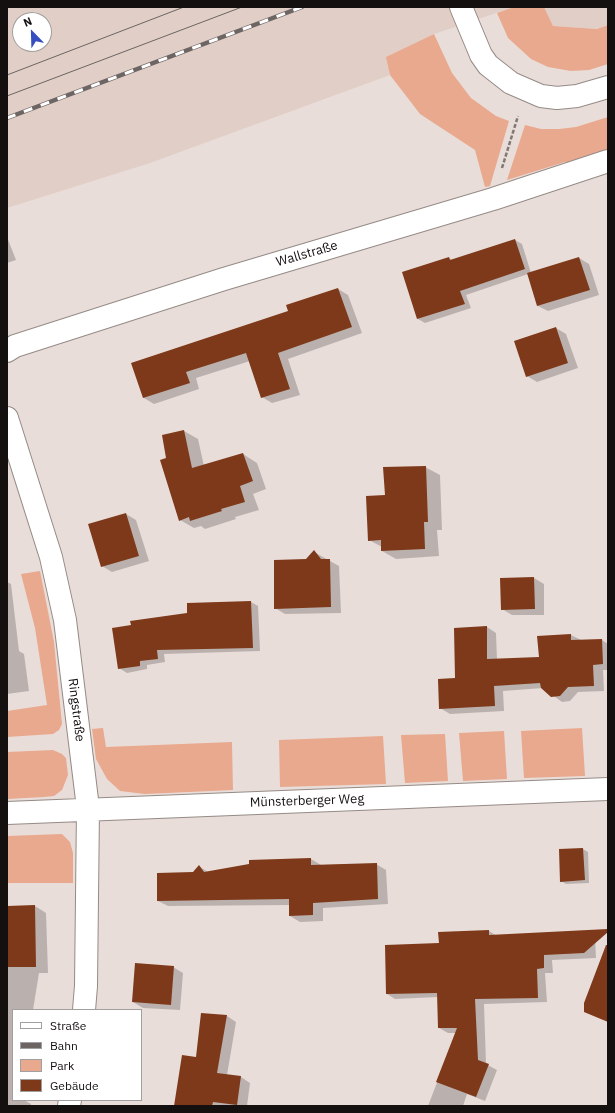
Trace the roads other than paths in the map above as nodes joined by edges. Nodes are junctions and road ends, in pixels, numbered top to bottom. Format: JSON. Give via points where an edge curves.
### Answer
{"nodes":[{"id":1,"x":462,"y":11,"type":"edge"},
{"id":2,"x":608,"y":87,"type":"edge"},
{"id":3,"x":608,"y":161,"type":"edge"},
{"id":4,"x":7,"y":351,"type":"edge"},
{"id":5,"x":7,"y":418,"type":"edge"},
{"id":6,"x":608,"y":789,"type":"edge"},
{"id":7,"x":88,"y":808,"type":"junction"},
{"id":8,"x":7,"y":813,"type":"edge"},
{"id":9,"x":84,"y":1009,"type":"edge"}],
"edges":[{"from":1,"to":2,"type":"street","via":[[488,65],[511,83],[541,96],[557,98],[577,96]]},
{"from":3,"to":4,"type":"street","name":"Wallstraße","via":[[493,199],[217,281],[15,346]]},
{"from":5,"to":7,"type":"street","name":"Ringstraße","via":[[51,557],[65,620]]},
{"from":6,"to":7,"type":"street","name":"Münsterberger Weg"},
{"from":7,"to":8,"type":"street","name":"Münsterberger Weg"},
{"from":7,"to":9,"type":"street","name":"Ringstraße"}]}
